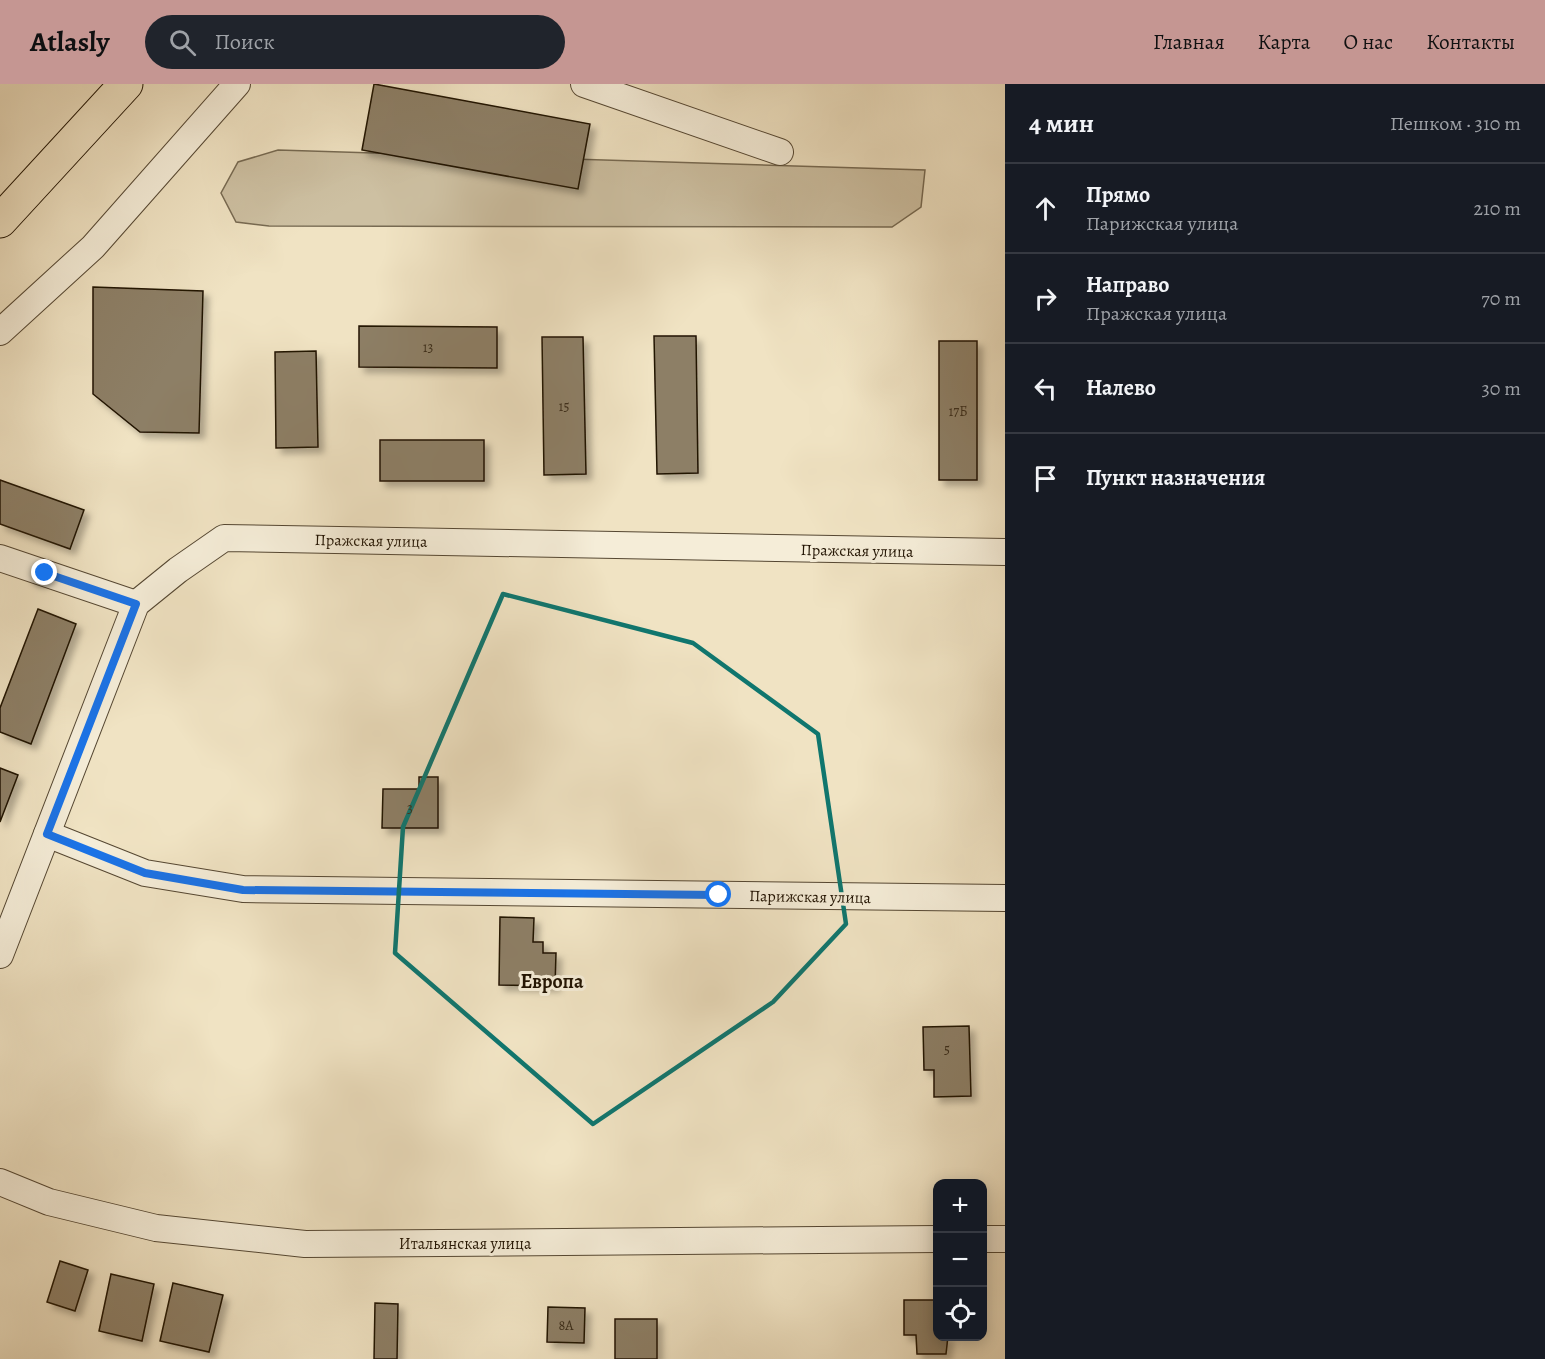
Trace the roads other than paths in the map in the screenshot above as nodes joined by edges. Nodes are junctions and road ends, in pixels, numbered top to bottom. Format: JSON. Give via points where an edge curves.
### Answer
{"nodes":[{"id":1,"x":126,"y":84,"type":"edge"},
{"id":2,"x":237,"y":84,"type":"edge"},
{"id":3,"x":584,"y":84,"type":"edge"},
{"id":4,"x":780,"y":152,"type":"dead end"},
{"id":5,"x":0,"y":221,"type":"edge"},
{"id":6,"x":0,"y":332,"type":"edge"},
{"id":7,"x":1005,"y":552,"type":"edge"},
{"id":8,"x":0,"y":558,"type":"edge"},
{"id":9,"x":136,"y":604,"type":"junction"},
{"id":10,"x":47,"y":834,"type":"junction"},
{"id":11,"x":1005,"y":898,"type":"edge"},
{"id":12,"x":0,"y":955,"type":"edge"},
{"id":13,"x":0,"y":1182,"type":"edge"},
{"id":14,"x":933,"y":1239,"type":"edge"},
{"id":15,"x":987,"y":1239,"type":"edge"},
{"id":16,"x":1005,"y":1239,"type":"edge"}],
"edges":[{"from":1,"to":5,"type":"main road"},
{"from":2,"to":6,"type":"street","via":[[93,248]]},
{"from":3,"to":4,"type":"street"},
{"from":7,"to":9,"type":"street","name":"Пражская улица","via":[[224,537]]},
{"from":8,"to":9,"type":"street"},
{"from":9,"to":10,"type":"street","name":"Пражская улица"},
{"from":10,"to":11,"type":"street","name":"Парижская улица","via":[[145,873],[243,890]]},
{"from":10,"to":12,"type":"street","name":"Пражская улица"},
{"from":13,"to":14,"type":"street","name":"Итальянская улица","via":[[49,1202],[156,1228],[305,1244]]},
{"from":15,"to":16,"type":"street"}]}
